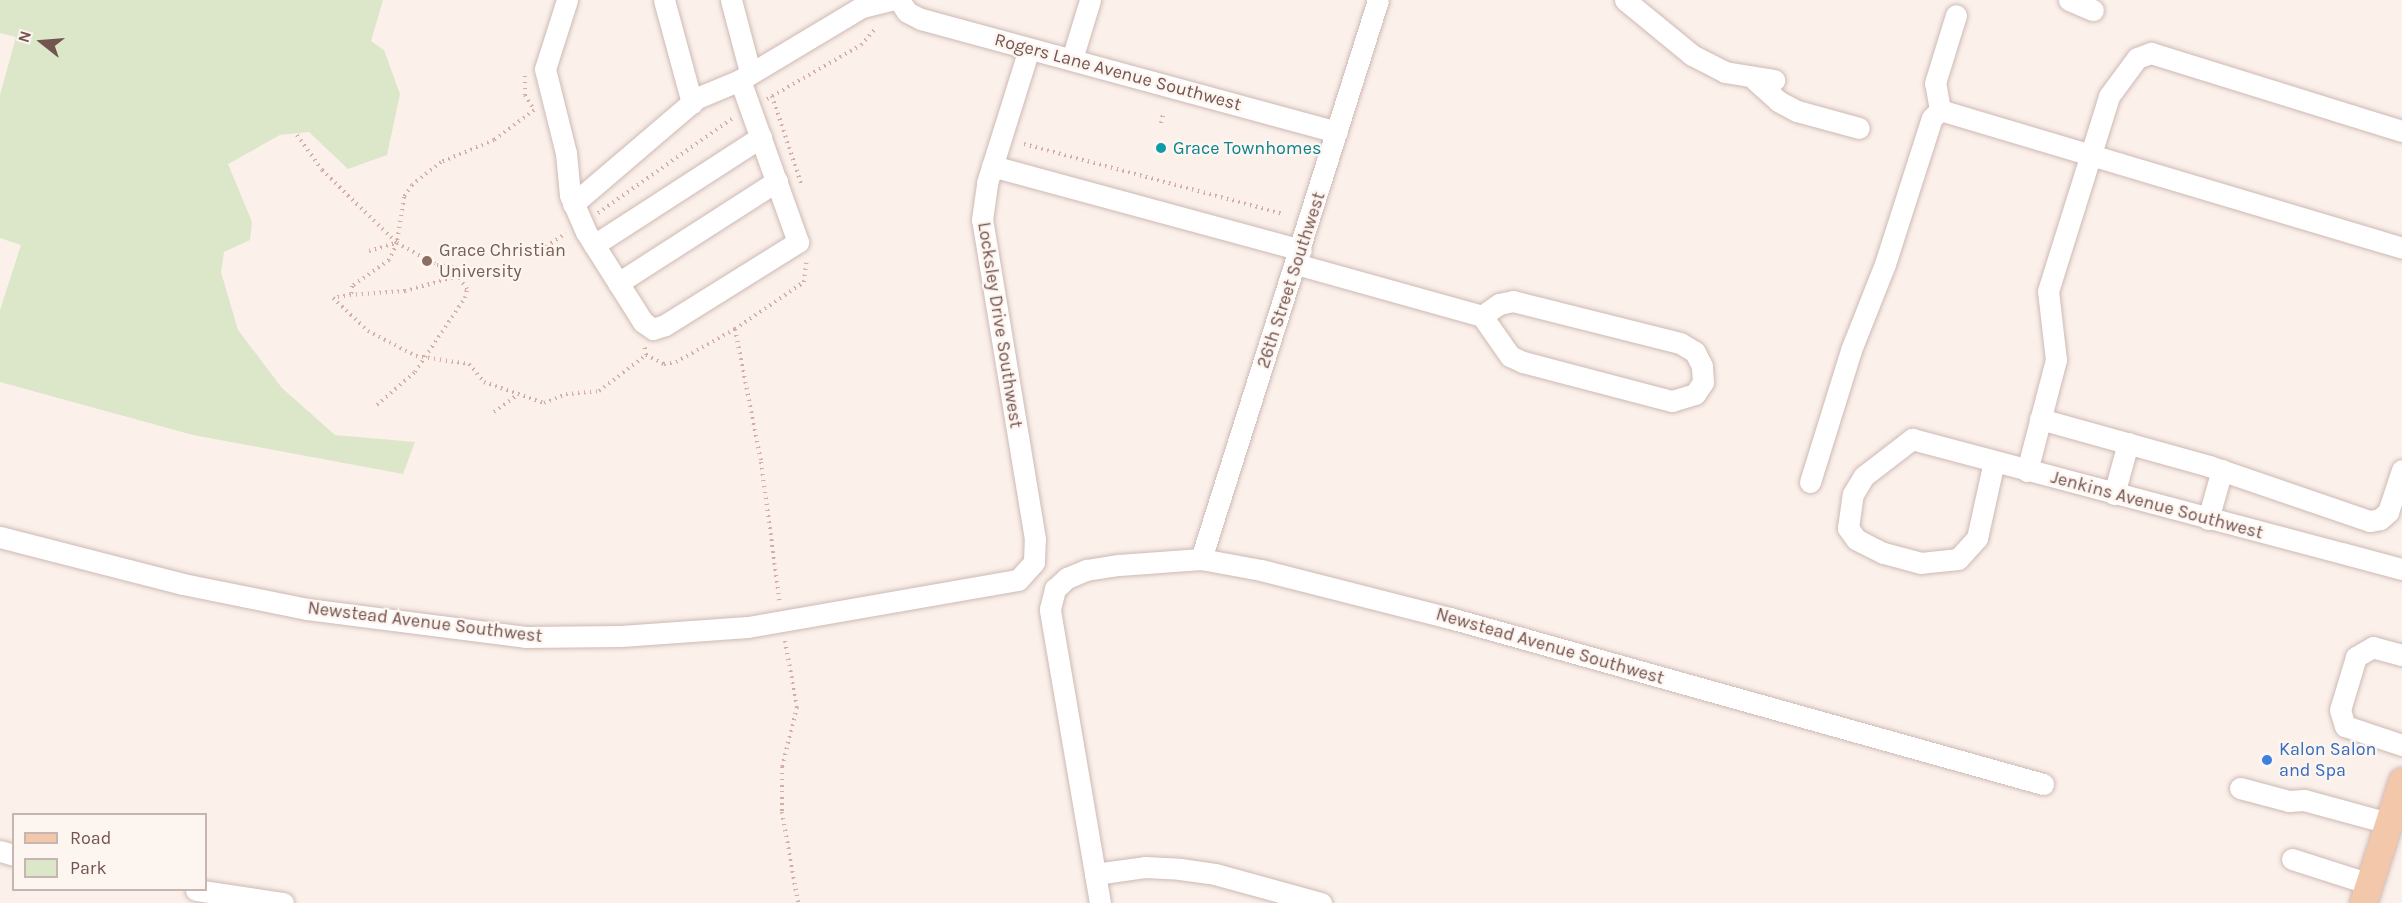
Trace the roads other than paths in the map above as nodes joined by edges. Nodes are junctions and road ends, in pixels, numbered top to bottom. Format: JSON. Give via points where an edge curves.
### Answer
{"nodes":[{"id":1,"x":567,"y":0,"type":"edge"},
{"id":2,"x":664,"y":0,"type":"edge"},
{"id":3,"x":730,"y":0,"type":"edge"},
{"id":4,"x":1090,"y":0,"type":"edge"},
{"id":5,"x":1378,"y":0,"type":"edge"},
{"id":6,"x":1625,"y":0,"type":"edge"},
{"id":7,"x":2069,"y":0,"type":"edge"},
{"id":8,"x":897,"y":2,"type":"edge"},
{"id":9,"x":2093,"y":10,"type":"dead end"},
{"id":10,"x":1956,"y":15,"type":"dead end"},
{"id":11,"x":1029,"y":49,"type":"junction"},
{"id":12,"x":1072,"y":59,"type":"junction"},
{"id":13,"x":745,"y":76,"type":"junction"},
{"id":14,"x":692,"y":103,"type":"junction"},
{"id":15,"x":1940,"y":110,"type":"junction"},
{"id":16,"x":1859,"y":128,"type":"dead end"},
{"id":17,"x":2402,"y":131,"type":"edge"},
{"id":18,"x":1337,"y":132,"type":"junction"},
{"id":19,"x":761,"y":137,"type":"junction"},
{"id":20,"x":2091,"y":155,"type":"junction"},
{"id":21,"x":992,"y":166,"type":"junction"},
{"id":22,"x":777,"y":181,"type":"junction"},
{"id":23,"x":573,"y":204,"type":"junction"},
{"id":24,"x":576,"y":234,"type":"junction"},
{"id":25,"x":2402,"y":248,"type":"edge"},
{"id":26,"x":1298,"y":257,"type":"junction"},
{"id":27,"x":618,"y":283,"type":"junction"},
{"id":28,"x":1482,"y":316,"type":"junction"},
{"id":29,"x":2040,"y":419,"type":"junction"},
{"id":30,"x":2127,"y":443,"type":"junction"},
{"id":31,"x":1994,"y":461,"type":"junction"},
{"id":32,"x":2222,"y":470,"type":"junction"},
{"id":33,"x":2402,"y":470,"type":"edge"},
{"id":34,"x":2027,"y":471,"type":"junction"},
{"id":35,"x":1810,"y":482,"type":"dead end"},
{"id":36,"x":2114,"y":494,"type":"junction"},
{"id":37,"x":2208,"y":519,"type":"junction"},
{"id":38,"x":0,"y":537,"type":"edge"},
{"id":39,"x":1201,"y":559,"type":"junction"},
{"id":40,"x":1030,"y":568,"type":"joint"},
{"id":41,"x":2402,"y":569,"type":"edge"},
{"id":42,"x":2402,"y":655,"type":"edge"},
{"id":43,"x":2402,"y":745,"type":"edge"},
{"id":44,"x":2402,"y":781,"type":"edge"},
{"id":45,"x":2043,"y":784,"type":"dead end"},
{"id":46,"x":2240,"y":788,"type":"dead end"},
{"id":47,"x":2388,"y":823,"type":"junction"},
{"id":48,"x":2292,"y":859,"type":"dead end"},
{"id":49,"x":1095,"y":874,"type":"junction"},
{"id":50,"x":203,"y":891,"type":"edge"},
{"id":51,"x":2369,"y":897,"type":"edge"},
{"id":52,"x":283,"y":903,"type":"edge"},
{"id":53,"x":1100,"y":903,"type":"edge"},
{"id":54,"x":1321,"y":903,"type":"edge"}],
"edges":[{"from":1,"to":23,"type":"street","via":[[544,69],[565,147]]},
{"from":2,"to":14,"type":"street"},
{"from":3,"to":13,"type":"street"},
{"from":4,"to":12,"type":"street"},
{"from":5,"to":18,"type":"street","name":"26th Street Southwest"},
{"from":6,"to":16,"type":"street","via":[[1692,55],[1725,72],[1764,80],[1778,101],[1797,111]]},
{"from":7,"to":9,"type":"street"},
{"from":8,"to":11,"type":"street","name":"Rogers Lane Avenue Southwest","via":[[921,19]]},
{"from":8,"to":13,"type":"street","via":[[862,7]]},
{"from":10,"to":15,"type":"street","via":[[1935,82]]},
{"from":11,"to":12,"type":"street","name":"Rogers Lane Avenue Southwest"},
{"from":11,"to":21,"type":"street","name":"Locksley Drive Southwest"},
{"from":12,"to":18,"type":"street","name":"Rogers Lane Avenue Southwest"},
{"from":13,"to":14,"type":"street"},
{"from":13,"to":19,"type":"street","via":[[750,109]]},
{"from":14,"to":23,"type":"street"},
{"from":15,"to":20,"type":"street"},
{"from":15,"to":35,"type":"street","via":[[1932,118],[1885,264],[1851,350]]},
{"from":17,"to":20,"type":"street","via":[[2151,53],[2137,57],[2109,96]]},
{"from":18,"to":26,"type":"street","name":"26th Street Southwest"},
{"from":19,"to":22,"type":"street"},
{"from":19,"to":24,"type":"street"},
{"from":20,"to":25,"type":"street"},
{"from":20,"to":29,"type":"street","via":[[2048,291],[2056,360]]},
{"from":21,"to":26,"type":"street"},
{"from":21,"to":40,"type":"street","name":"Locksley Drive Southwest","via":[[984,202],[984,238],[1035,539]]},
{"from":22,"to":27,"type":"street"},
{"from":22,"to":27,"type":"street","via":[[798,242],[659,328],[647,327]]},
{"from":23,"to":24,"type":"street"},
{"from":24,"to":27,"type":"street"},
{"from":26,"to":28,"type":"street"},
{"from":26,"to":39,"type":"street","name":"26th Street Southwest"},
{"from":28,"to":28,"type":"street","via":[[1510,356],[1523,362],[1672,401],[1695,394],[1703,382],[1702,366],[1695,352],[1680,343],[1513,301],[1499,304]]},
{"from":29,"to":30,"type":"street"},
{"from":29,"to":34,"type":"street"},
{"from":30,"to":32,"type":"street"},
{"from":30,"to":36,"type":"street"},
{"from":31,"to":31,"type":"street","name":"Jenkins Avenue Southwest","via":[[1912,439],[1864,476],[1853,494],[1848,528],[1856,539],[1883,553],[1921,563],[1958,559],[1977,538]]},
{"from":31,"to":34,"type":"street","name":"Jenkins Avenue Southwest"},
{"from":32,"to":33,"type":"street","via":[[2370,521],[2388,512]]},
{"from":32,"to":37,"type":"street"},
{"from":34,"to":36,"type":"street","name":"Jenkins Avenue Southwest"},
{"from":36,"to":37,"type":"street","name":"Jenkins Avenue Southwest"},
{"from":37,"to":41,"type":"street","name":"Jenkins Avenue Southwest"},
{"from":38,"to":40,"type":"street","name":"Newstead Avenue Southwest","via":[[183,584],[307,609],[525,637],[621,636],[782,622],[1005,584]]},
{"from":39,"to":45,"type":"street","name":"Newstead Avenue Southwest","via":[[1261,570],[1450,618]]},
{"from":39,"to":49,"type":"street","name":"Newstead Avenue Southwest","via":[[1086,570],[1067,578],[1055,589],[1050,618]]},
{"from":42,"to":43,"type":"street","via":[[2373,647],[2356,657],[2340,710],[2345,726]]},
{"from":44,"to":47,"type":"main road"},
{"from":46,"to":47,"type":"street","via":[[2289,801],[2304,800]]},
{"from":47,"to":51,"type":"main road"},
{"from":48,"to":51,"type":"street"},
{"from":49,"to":53,"type":"street"},
{"from":49,"to":54,"type":"street","via":[[1144,867],[1180,869],[1215,874]]},
{"from":50,"to":52,"type":"street"}]}
